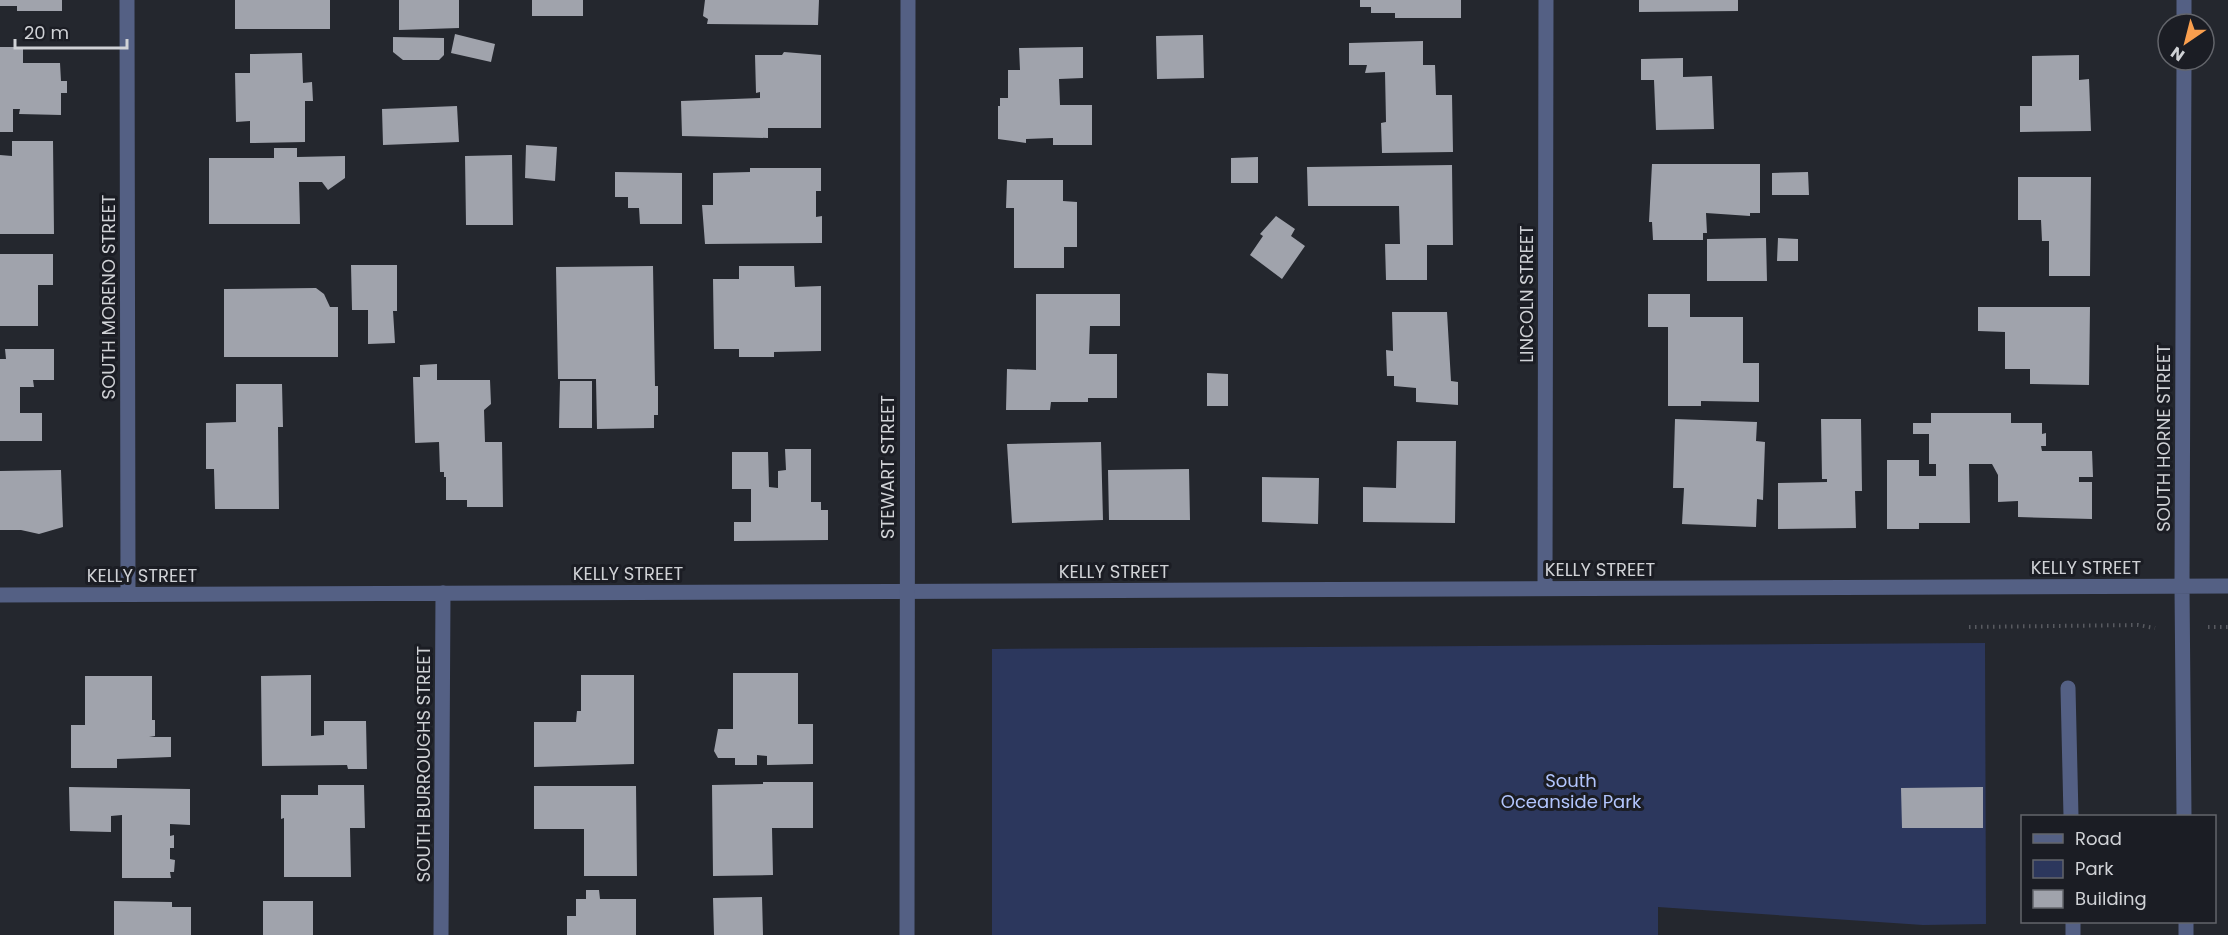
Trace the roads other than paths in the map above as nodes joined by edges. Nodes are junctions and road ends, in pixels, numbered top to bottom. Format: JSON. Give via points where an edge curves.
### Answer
{"nodes":[{"id":1,"x":127,"y":0,"type":"edge"},
{"id":2,"x":908,"y":0,"type":"edge"},
{"id":3,"x":1546,"y":0,"type":"edge"},
{"id":4,"x":2184,"y":72,"type":"edge"},
{"id":5,"x":2182,"y":586,"type":"junction"},
{"id":6,"x":2228,"y":586,"type":"edge"},
{"id":7,"x":1545,"y":588,"type":"junction"},
{"id":8,"x":906,"y":591,"type":"junction"},
{"id":9,"x":443,"y":593,"type":"junction"},
{"id":10,"x":128,"y":594,"type":"junction"},
{"id":11,"x":0,"y":595,"type":"edge"},
{"id":12,"x":2068,"y":688,"type":"dead end"},
{"id":13,"x":2071,"y":815,"type":"edge"},
{"id":14,"x":2184,"y":815,"type":"edge"},
{"id":15,"x":441,"y":935,"type":"edge"},
{"id":16,"x":908,"y":935,"type":"edge"}],
"edges":[{"from":1,"to":10,"type":"street","name":"SOUTH MORENO STREET"},
{"from":2,"to":8,"type":"street","name":"STEWART STREET"},
{"from":3,"to":7,"type":"street","name":"LINCOLN STREET"},
{"from":4,"to":5,"type":"street","name":"SOUTH HORNE STREET"},
{"from":5,"to":6,"type":"street","name":"KELLY STREET"},
{"from":5,"to":7,"type":"street","name":"KELLY STREET"},
{"from":5,"to":14,"type":"street","name":"SOUTH HORNE STREET"},
{"from":7,"to":8,"type":"street","name":"KELLY STREET"},
{"from":8,"to":9,"type":"street","name":"KELLY STREET"},
{"from":8,"to":16,"type":"street","name":"STEWART STREET"},
{"from":9,"to":10,"type":"street","name":"KELLY STREET"},
{"from":9,"to":15,"type":"street","name":"SOUTH BURROUGHS STREET"},
{"from":10,"to":11,"type":"street","name":"KELLY STREET"},
{"from":12,"to":13,"type":"street"}]}
